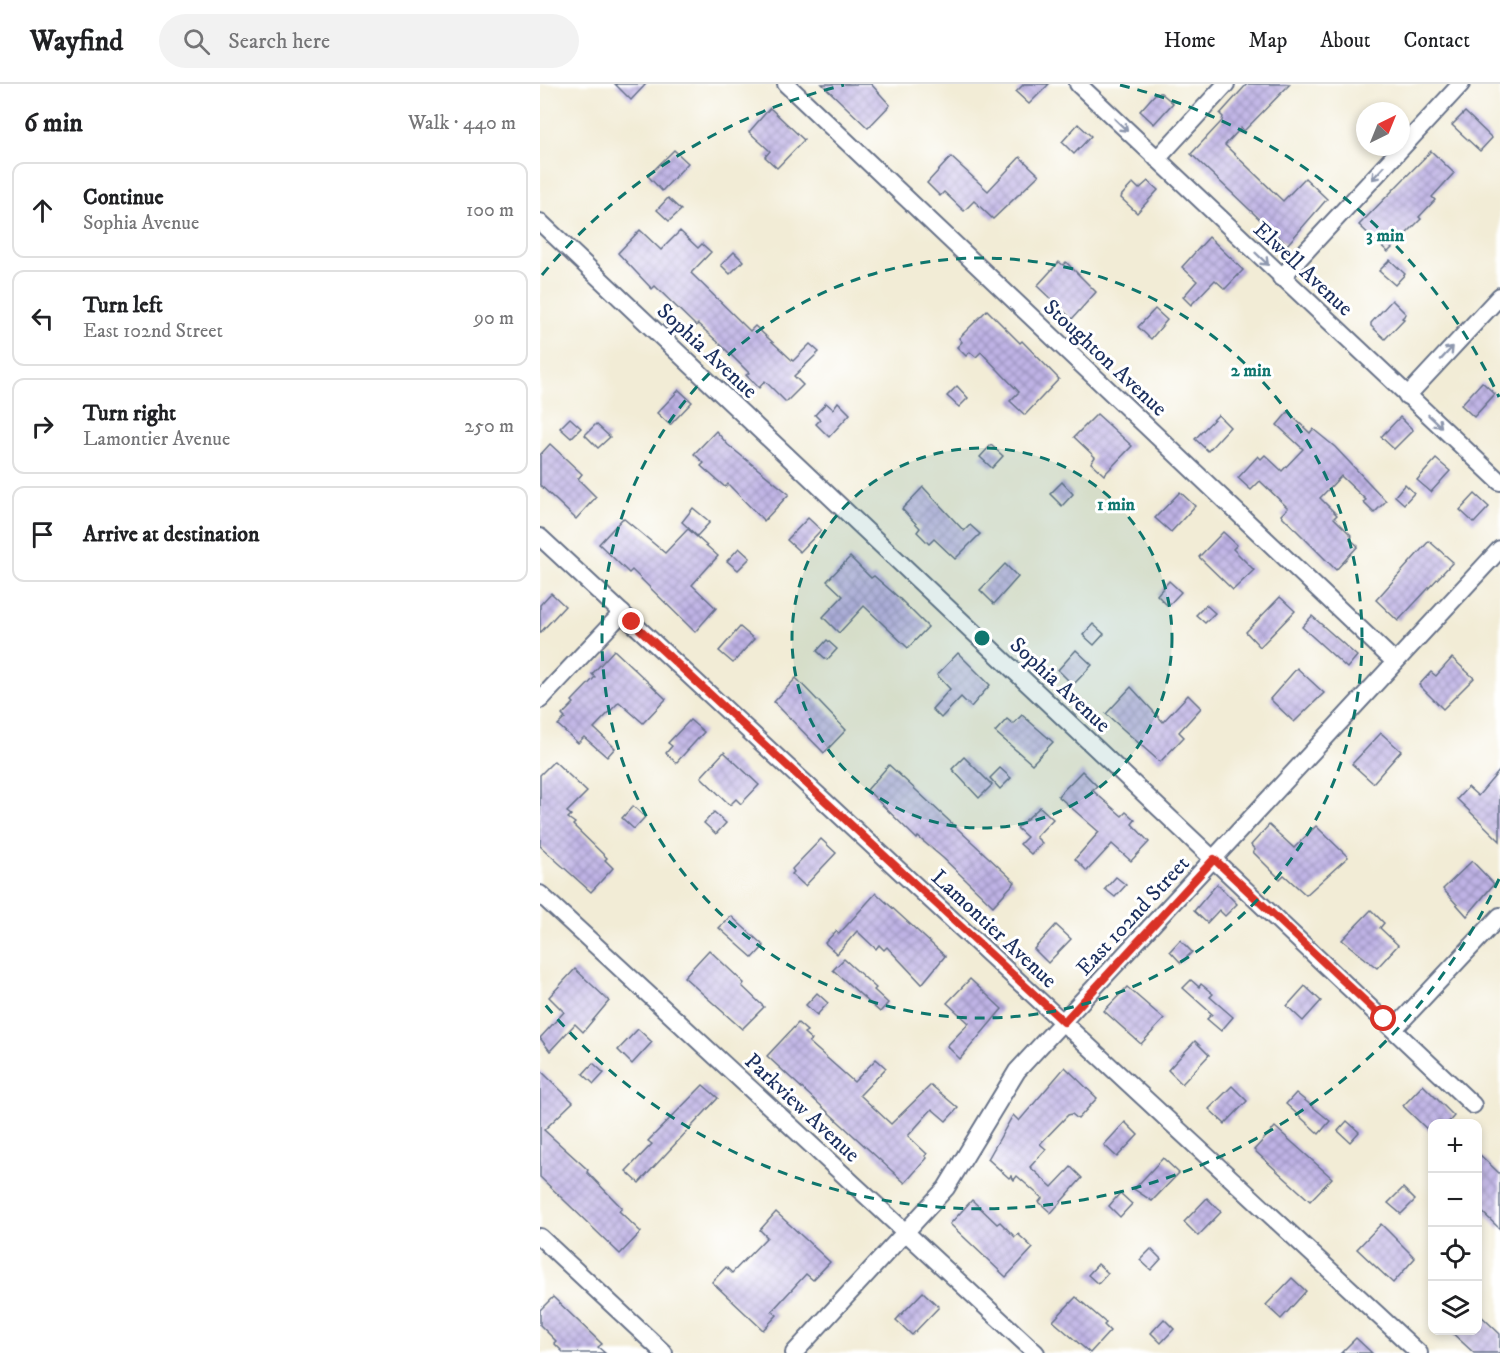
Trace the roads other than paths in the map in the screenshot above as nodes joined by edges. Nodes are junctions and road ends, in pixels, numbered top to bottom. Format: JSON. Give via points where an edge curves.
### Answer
{"nodes":[{"id":1,"x":786,"y":84,"type":"edge"},
{"id":2,"x":1078,"y":84,"type":"edge"},
{"id":3,"x":1226,"y":84,"type":"edge"},
{"id":4,"x":1461,"y":84,"type":"edge"},
{"id":5,"x":1156,"y":159,"type":"junction"},
{"id":6,"x":540,"y":222,"type":"edge"},
{"id":7,"x":1281,"y":278,"type":"junction"},
{"id":8,"x":1500,"y":296,"type":"edge"},
{"id":9,"x":1407,"y":396,"type":"junction"},
{"id":10,"x":1500,"y":482,"type":"edge"},
{"id":11,"x":540,"y":537,"type":"edge"},
{"id":12,"x":1500,"y":549,"type":"edge"},
{"id":13,"x":622,"y":613,"type":"junction"},
{"id":14,"x":1395,"y":662,"type":"junction"},
{"id":15,"x":540,"y":700,"type":"edge"},
{"id":16,"x":1214,"y":859,"type":"junction"},
{"id":17,"x":540,"y":894,"type":"edge"},
{"id":18,"x":1500,"y":916,"type":"edge"},
{"id":19,"x":1064,"y":1022,"type":"junction"},
{"id":20,"x":1394,"y":1029,"type":"junction"},
{"id":21,"x":1473,"y":1105,"type":"dead end"},
{"id":22,"x":906,"y":1233,"type":"junction"},
{"id":23,"x":540,"y":1237,"type":"edge"},
{"id":24,"x":664,"y":1353,"type":"edge"},
{"id":25,"x":794,"y":1353,"type":"edge"},
{"id":26,"x":1036,"y":1353,"type":"edge"},
{"id":27,"x":1419,"y":1353,"type":"edge"}],
"edges":[{"from":1,"to":14,"type":"street","name":"Stoughton Avenue"},
{"from":2,"to":5,"type":"street","name":"Elwell Avenue","one_way":true},
{"from":3,"to":5,"type":"street"},
{"from":4,"to":7,"type":"street","one_way":true},
{"from":5,"to":7,"type":"street","name":"Elwell Avenue","one_way":true},
{"from":6,"to":16,"type":"street","name":"Sophia Avenue"},
{"from":7,"to":9,"type":"street","name":"Elwell Avenue"},
{"from":9,"to":8,"type":"street","one_way":true},
{"from":9,"to":10,"type":"street","name":"Elwell Avenue","one_way":true},
{"from":11,"to":13,"type":"street","name":"Lamontier Avenue"},
{"from":12,"to":14,"type":"street","name":"East 102nd Street"},
{"from":13,"to":15,"type":"street"},
{"from":13,"to":19,"type":"street","name":"Lamontier Avenue"},
{"from":14,"to":16,"type":"street","name":"East 102nd Street"},
{"from":16,"to":19,"type":"street","name":"East 102nd Street"},
{"from":16,"to":20,"type":"street","name":"Sophia Avenue"},
{"from":17,"to":22,"type":"street","name":"Parkview Avenue"},
{"from":18,"to":20,"type":"street"},
{"from":19,"to":22,"type":"street","name":"East 102nd Street","via":[[1017,1071],[946,1188]]},
{"from":19,"to":27,"type":"street","name":"Lamontier Avenue"},
{"from":20,"to":21,"type":"street","name":"Sophia Avenue"},
{"from":22,"to":25,"type":"street","name":"East 102nd Street"},
{"from":22,"to":26,"type":"street","name":"Parkview Avenue"},
{"from":23,"to":24,"type":"street"}]}
